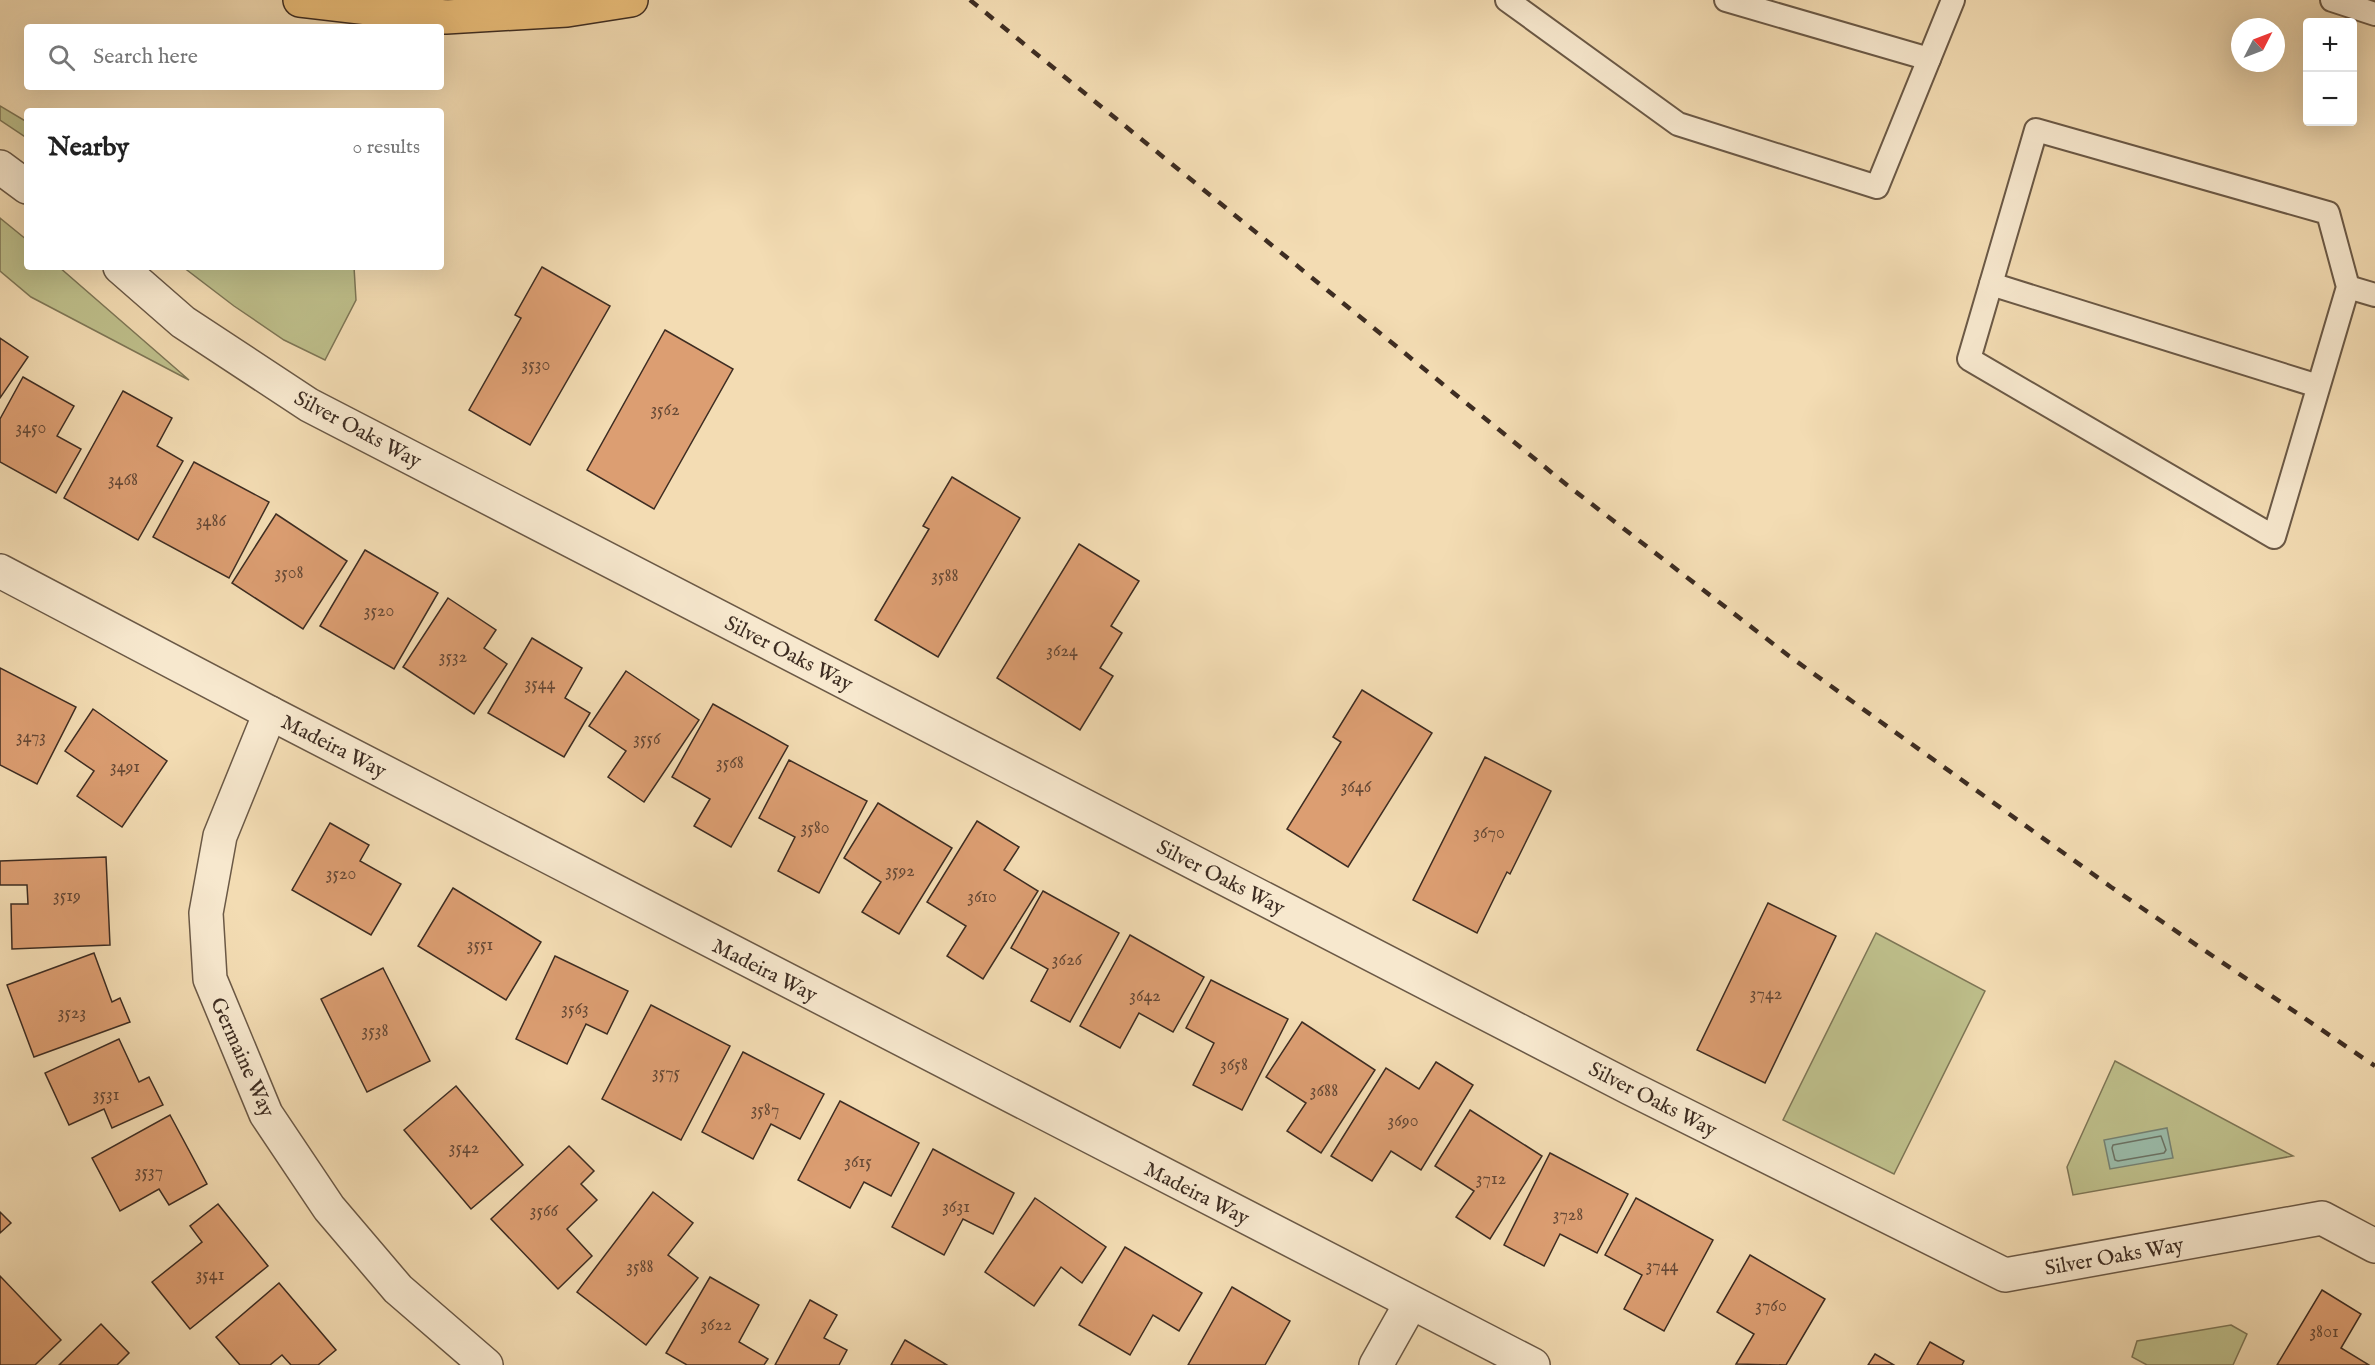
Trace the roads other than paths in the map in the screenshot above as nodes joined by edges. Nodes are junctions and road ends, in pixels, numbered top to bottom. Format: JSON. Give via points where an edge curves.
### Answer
{"nodes":[{"id":1,"x":300,"y":0,"type":"edge"},
{"id":2,"x":631,"y":0,"type":"edge"},
{"id":3,"x":1507,"y":0,"type":"edge"},
{"id":4,"x":1726,"y":0,"type":"edge"},
{"id":5,"x":1953,"y":0,"type":"edge"},
{"id":6,"x":2332,"y":0,"type":"edge"},
{"id":7,"x":2375,"y":14,"type":"edge"},
{"id":8,"x":1929,"y":59,"type":"junction"},
{"id":9,"x":0,"y":167,"type":"edge"},
{"id":10,"x":24,"y":185,"type":"edge"},
{"id":11,"x":123,"y":270,"type":"edge"},
{"id":12,"x":1991,"y":284,"type":"junction"},
{"id":13,"x":2348,"y":287,"type":"junction"},
{"id":14,"x":2375,"y":295,"type":"edge"},
{"id":15,"x":2318,"y":386,"type":"junction"},
{"id":16,"x":0,"y":571,"type":"edge"},
{"id":17,"x":270,"y":713,"type":"junction"},
{"id":18,"x":2375,"y":1246,"type":"edge"},
{"id":19,"x":1411,"y":1303,"type":"junction"},
{"id":20,"x":486,"y":1365,"type":"edge"},
{"id":21,"x":1377,"y":1365,"type":"edge"},
{"id":22,"x":1533,"y":1365,"type":"edge"}],
"edges":[{"from":1,"to":2,"type":"main road","via":[[446,17],[567,10]]},
{"from":3,"to":8,"type":"lane","via":[[1678,124],[1877,187]]},
{"from":4,"to":8,"type":"lane"},
{"from":5,"to":8,"type":"lane"},
{"from":6,"to":7,"type":"lane"},
{"from":9,"to":10,"type":"street"},
{"from":11,"to":18,"type":"street","name":"Silver Oaks Way","via":[[183,322],[309,405],[1630,1088],[2005,1275],[2322,1218]]},
{"from":12,"to":13,"type":"lane","via":[[2036,130],[2328,213]]},
{"from":12,"to":15,"type":"lane"},
{"from":12,"to":15,"type":"lane","via":[[1969,359],[2274,537]]},
{"from":13,"to":14,"type":"lane"},
{"from":13,"to":15,"type":"lane"},
{"from":16,"to":17,"type":"street","name":"Madeira Way"},
{"from":17,"to":19,"type":"street","name":"Madeira Way"},
{"from":17,"to":20,"type":"street","name":"Germaine Way","via":[[220,836],[206,913],[210,979],[266,1114],[329,1208],[398,1289]]},
{"from":19,"to":21,"type":"street"},
{"from":19,"to":22,"type":"street","name":"Madeira Way"}]}
